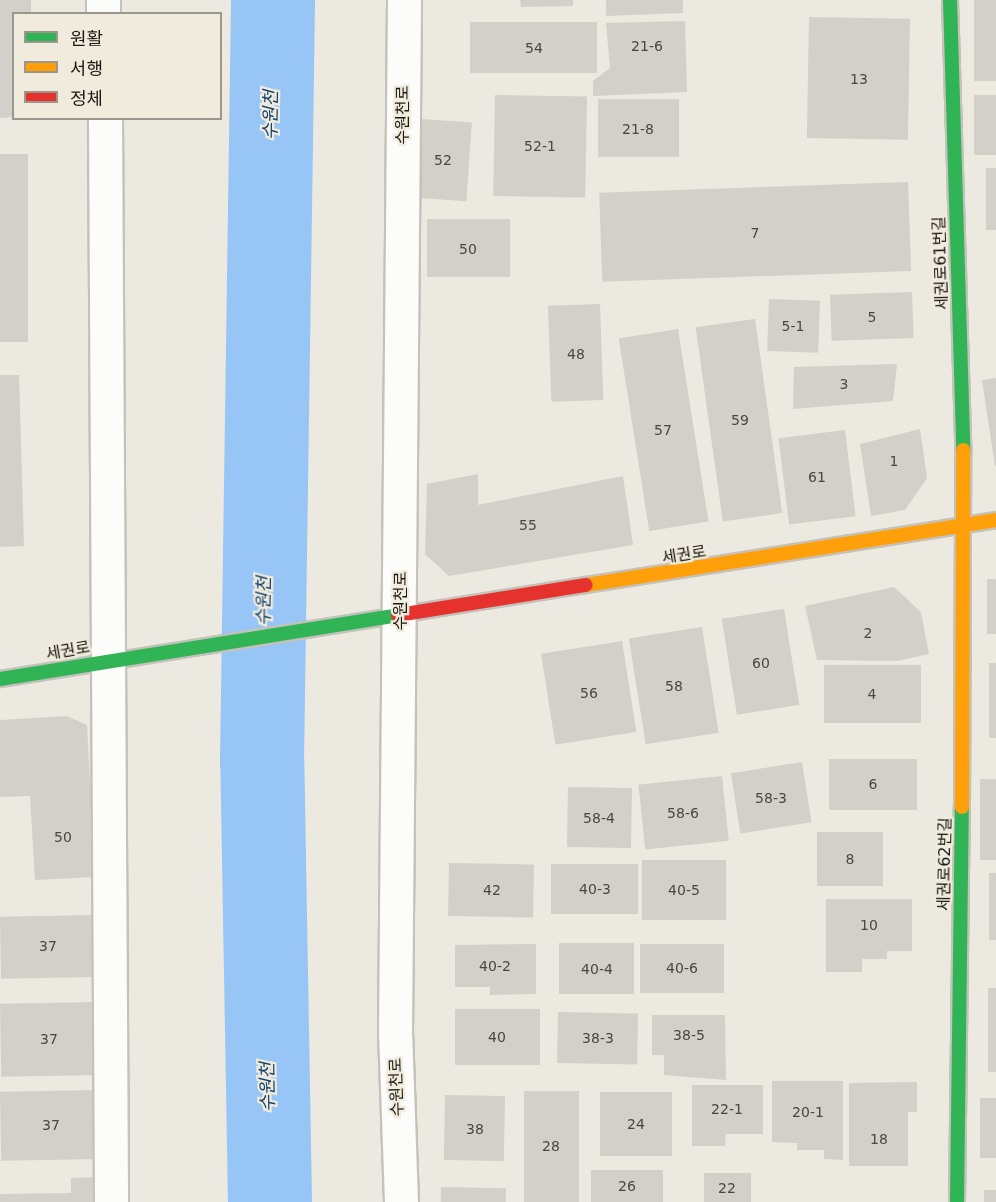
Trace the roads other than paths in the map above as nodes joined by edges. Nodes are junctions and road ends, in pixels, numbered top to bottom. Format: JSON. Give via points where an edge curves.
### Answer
{"nodes":[{"id":1,"x":404,"y":0,"type":"edge"},
{"id":2,"x":950,"y":0,"type":"edge"},
{"id":3,"x":105,"y":120,"type":"edge"},
{"id":4,"x":996,"y":520,"type":"edge"},
{"id":5,"x":965,"y":525,"type":"junction"},
{"id":6,"x":389,"y":620,"type":"junction"},
{"id":7,"x":126,"y":657,"type":"junction"},
{"id":8,"x":0,"y":679,"type":"edge"},
{"id":9,"x":111,"y":1202,"type":"edge"},
{"id":10,"x":401,"y":1202,"type":"edge"},
{"id":11,"x":957,"y":1202,"type":"edge"}],
"edges":[{"from":1,"to":6,"type":"street","name":"수원천로"},
{"from":2,"to":5,"type":"street","name":"세권로61번길"},
{"from":3,"to":7,"type":"street"},
{"from":4,"to":5,"type":"street","name":"세권로"},
{"from":5,"to":6,"type":"street","name":"세권로"},
{"from":5,"to":11,"type":"street","name":"세권로62번길"},
{"from":6,"to":7,"type":"street","name":"세권로"},
{"from":6,"to":10,"type":"street","name":"수원천로"},
{"from":7,"to":8,"type":"street","name":"세권로"},
{"from":7,"to":9,"type":"street"}]}
